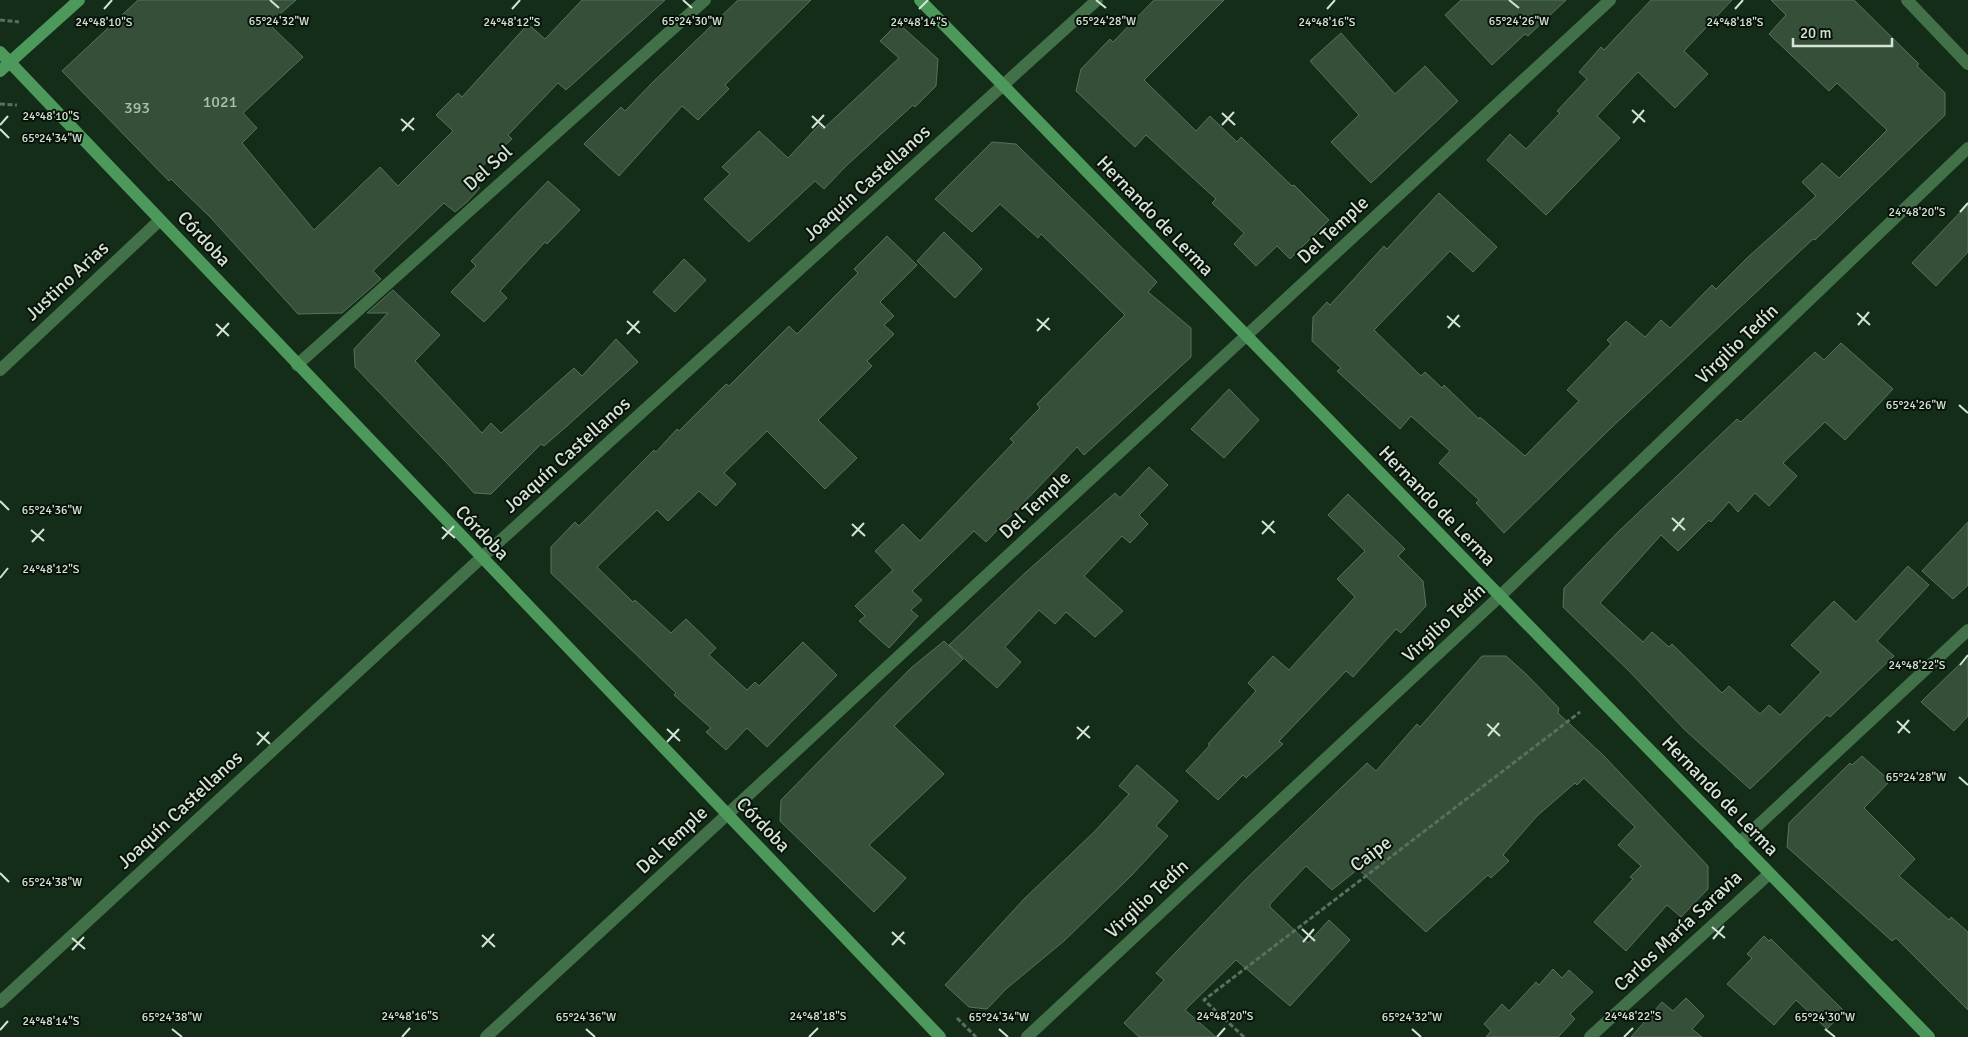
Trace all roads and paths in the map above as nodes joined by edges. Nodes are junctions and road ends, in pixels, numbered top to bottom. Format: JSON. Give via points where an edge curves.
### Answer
{"nodes":[{"id":1,"x":79,"y":0,"type":"edge"},
{"id":2,"x":705,"y":0,"type":"edge"},
{"id":3,"x":920,"y":0,"type":"edge"},
{"id":4,"x":1097,"y":0,"type":"edge"},
{"id":5,"x":1610,"y":0,"type":"edge"},
{"id":6,"x":1907,"y":0,"type":"edge"},
{"id":7,"x":0,"y":52,"type":"edge"},
{"id":8,"x":1968,"y":64,"type":"edge"},
{"id":9,"x":5,"y":66,"type":"edge"},
{"id":10,"x":1002,"y":86,"type":"junction"},
{"id":11,"x":1968,"y":148,"type":"edge"},
{"id":12,"x":160,"y":220,"type":"junction"},
{"id":13,"x":1246,"y":336,"type":"junction"},
{"id":14,"x":297,"y":365,"type":"junction"},
{"id":15,"x":0,"y":370,"type":"edge"},
{"id":16,"x":481,"y":558,"type":"junction"},
{"id":17,"x":1499,"y":597,"type":"junction"},
{"id":18,"x":1968,"y":630,"type":"edge"},
{"id":19,"x":1598,"y":698,"type":"junction"},
{"id":20,"x":728,"y":814,"type":"junction"},
{"id":21,"x":1740,"y":843,"type":"junction"},
{"id":22,"x":1769,"y":874,"type":"junction"},
{"id":23,"x":0,"y":1002,"type":"edge"},
{"id":24,"x":486,"y":1037,"type":"edge"},
{"id":25,"x":940,"y":1037,"type":"edge"},
{"id":26,"x":1027,"y":1037,"type":"edge"},
{"id":27,"x":1244,"y":1037,"type":"edge"},
{"id":28,"x":1590,"y":1037,"type":"edge"},
{"id":29,"x":1929,"y":1037,"type":"edge"}],
"edges":[{"from":1,"to":9,"type":"main road"},
{"from":2,"to":14,"type":"street","name":"Del Sol"},
{"from":3,"to":10,"type":"main road","name":"Hernando de Lerma"},
{"from":4,"to":10,"type":"street","name":"Joaquín Castellanos"},
{"from":5,"to":13,"type":"street","name":"Del Temple"},
{"from":6,"to":8,"type":"street"},
{"from":7,"to":9,"type":"main road","name":"Córdoba"},
{"from":9,"to":12,"type":"main road","name":"Córdoba"},
{"from":10,"to":13,"type":"main road","name":"Hernando de Lerma"},
{"from":10,"to":16,"type":"street","name":"Joaquín Castellanos"},
{"from":11,"to":17,"type":"street","name":"Virgilio Tedín"},
{"from":12,"to":14,"type":"main road","name":"Córdoba"},
{"from":12,"to":15,"type":"street","name":"Justino Arias"},
{"from":13,"to":17,"type":"main road","name":"Hernando de Lerma"},
{"from":13,"to":20,"type":"street","name":"Del Temple"},
{"from":14,"to":16,"type":"main road","name":"Córdoba"},
{"from":16,"to":20,"type":"main road","name":"Córdoba"},
{"from":16,"to":23,"type":"street","name":"Joaquín Castellanos"},
{"from":17,"to":19,"type":"main road","name":"Hernando de Lerma"},
{"from":17,"to":26,"type":"street","name":"Virgilio Tedín"},
{"from":18,"to":21,"type":"street","name":"Carlos María Saravia"},
{"from":19,"to":21,"type":"main road","name":"Hernando de Lerma"},
{"from":19,"to":27,"type":"path","name":"Caipe","via":[[1204,1000]]},
{"from":20,"to":24,"type":"street","name":"Del Temple"},
{"from":20,"to":25,"type":"main road","name":"Córdoba"},
{"from":21,"to":22,"type":"main road","name":"Hernando de Lerma"},
{"from":22,"to":28,"type":"street","name":"Carlos María Saravia"},
{"from":22,"to":29,"type":"main road","name":"Hernando de Lerma"}]}
